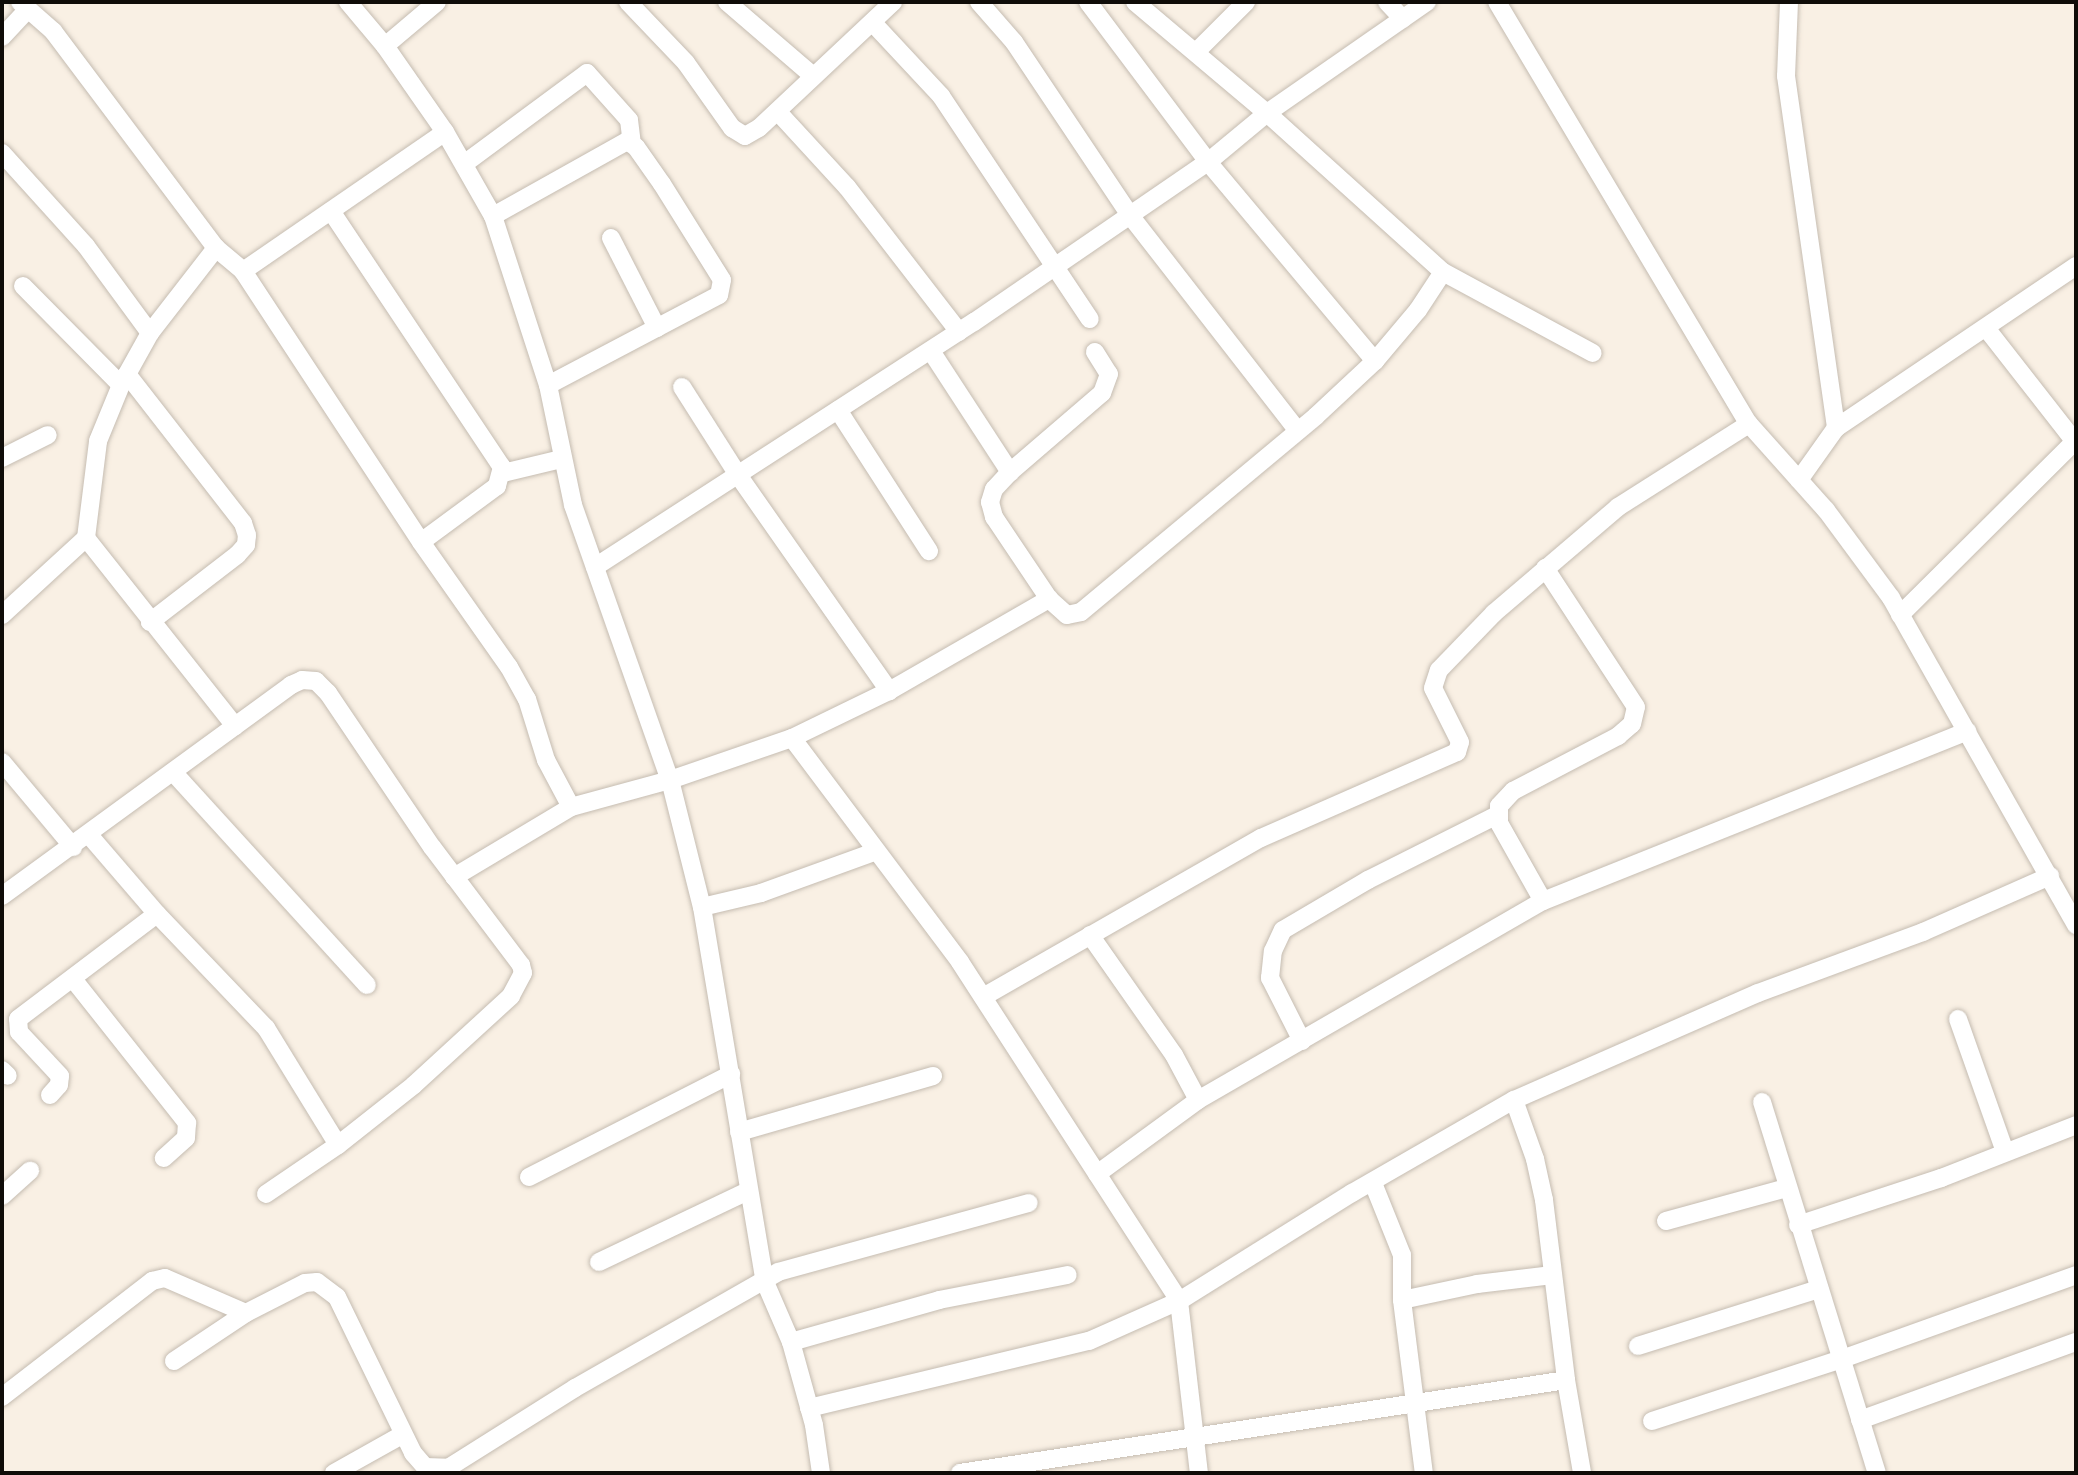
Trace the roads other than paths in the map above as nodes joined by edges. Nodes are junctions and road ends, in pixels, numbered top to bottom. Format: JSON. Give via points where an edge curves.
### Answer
{"nodes":[{"id":1,"x":348,"y":2,"type":"edge"},
{"id":2,"x":437,"y":2,"type":"edge"},
{"id":3,"x":628,"y":2,"type":"edge"},
{"id":4,"x":727,"y":2,"type":"edge"},
{"id":5,"x":893,"y":2,"type":"edge"},
{"id":6,"x":979,"y":2,"type":"edge"},
{"id":7,"x":1088,"y":2,"type":"edge"},
{"id":8,"x":1135,"y":2,"type":"edge"},
{"id":9,"x":1246,"y":2,"type":"edge"},
{"id":10,"x":1387,"y":2,"type":"edge"},
{"id":11,"x":1427,"y":2,"type":"edge"},
{"id":12,"x":1497,"y":2,"type":"edge"},
{"id":13,"x":1789,"y":2,"type":"edge"},
{"id":14,"x":24,"y":6,"type":"edge"},
{"id":15,"x":1403,"y":19,"type":"junction"},
{"id":16,"x":873,"y":23,"type":"junction"},
{"id":17,"x":2,"y":37,"type":"edge"},
{"id":18,"x":385,"y":46,"type":"junction"},
{"id":19,"x":1196,"y":52,"type":"junction"},
{"id":20,"x":813,"y":76,"type":"junction"},
{"id":21,"x":778,"y":112,"type":"junction"},
{"id":22,"x":1267,"y":113,"type":"junction"},
{"id":23,"x":445,"y":132,"type":"junction"},
{"id":24,"x":632,"y":143,"type":"junction"},
{"id":25,"x":2,"y":153,"type":"edge"},
{"id":26,"x":1208,"y":162,"type":"junction"},
{"id":27,"x":464,"y":164,"type":"junction"},
{"id":28,"x":331,"y":211,"type":"junction"},
{"id":29,"x":1129,"y":214,"type":"junction"},
{"id":30,"x":493,"y":216,"type":"junction"},
{"id":31,"x":611,"y":238,"type":"dead end"},
{"id":32,"x":216,"y":248,"type":"junction"},
{"id":33,"x":2076,"y":266,"type":"edge"},
{"id":34,"x":1054,"y":267,"type":"junction"},
{"id":35,"x":243,"y":271,"type":"junction"},
{"id":36,"x":1443,"y":272,"type":"junction"},
{"id":37,"x":23,"y":286,"type":"dead end"},
{"id":38,"x":1090,"y":319,"type":"dead end"},
{"id":39,"x":657,"y":328,"type":"junction"},
{"id":40,"x":1986,"y":328,"type":"junction"},
{"id":41,"x":959,"y":332,"type":"junction"},
{"id":42,"x":150,"y":333,"type":"junction"},
{"id":43,"x":931,"y":351,"type":"junction"},
{"id":44,"x":1095,"y":352,"type":"dead end"},
{"id":45,"x":1593,"y":353,"type":"dead end"},
{"id":46,"x":1375,"y":361,"type":"junction"},
{"id":47,"x":124,"y":379,"type":"junction"},
{"id":48,"x":548,"y":385,"type":"junction"},
{"id":49,"x":682,"y":387,"type":"dead end"},
{"id":50,"x":838,"y":410,"type":"junction"},
{"id":51,"x":1749,"y":424,"type":"junction"},
{"id":52,"x":1836,"y":428,"type":"junction"},
{"id":53,"x":1297,"y":430,"type":"junction"},
{"id":54,"x":48,"y":435,"type":"dead end"},
{"id":55,"x":2075,"y":442,"type":"edge"},
{"id":56,"x":2,"y":458,"type":"edge"},
{"id":57,"x":561,"y":459,"type":"junction"},
{"id":58,"x":1010,"y":472,"type":"junction"},
{"id":59,"x":503,"y":473,"type":"junction"},
{"id":60,"x":738,"y":475,"type":"junction"},
{"id":61,"x":1799,"y":480,"type":"junction"},
{"id":62,"x":86,"y":538,"type":"junction"},
{"id":63,"x":421,"y":542,"type":"junction"},
{"id":64,"x":929,"y":551,"type":"dead end"},
{"id":65,"x":595,"y":567,"type":"junction"},
{"id":66,"x":1545,"y":568,"type":"junction"},
{"id":67,"x":1049,"y":599,"type":"junction"},
{"id":68,"x":2,"y":615,"type":"edge"},
{"id":69,"x":1900,"y":615,"type":"junction"},
{"id":70,"x":150,"y":622,"type":"junction"},
{"id":71,"x":889,"y":691,"type":"junction"},
{"id":72,"x":235,"y":726,"type":"junction"},
{"id":73,"x":1967,"y":731,"type":"junction"},
{"id":74,"x":792,"y":738,"type":"junction"},
{"id":75,"x":2,"y":762,"type":"edge"},
{"id":76,"x":173,"y":772,"type":"junction"},
{"id":77,"x":670,"y":780,"type":"junction"},
{"id":78,"x":571,"y":807,"type":"junction"},
{"id":79,"x":1497,"y":815,"type":"junction"},
{"id":80,"x":89,"y":835,"type":"junction"},
{"id":81,"x":73,"y":847,"type":"junction"},
{"id":82,"x":874,"y":852,"type":"junction"},
{"id":83,"x":2050,"y":876,"type":"junction"},
{"id":84,"x":454,"y":877,"type":"junction"},
{"id":85,"x":2,"y":896,"type":"edge"},
{"id":86,"x":1543,"y":901,"type":"junction"},
{"id":87,"x":702,"y":907,"type":"junction"},
{"id":88,"x":157,"y":914,"type":"junction"},
{"id":89,"x":2076,"y":925,"type":"edge"},
{"id":90,"x":1090,"y":935,"type":"junction"},
{"id":91,"x":73,"y":979,"type":"junction"},
{"id":92,"x":367,"y":985,"type":"dead end"},
{"id":93,"x":983,"y":997,"type":"junction"},
{"id":94,"x":1958,"y":1019,"type":"dead end"},
{"id":95,"x":1302,"y":1041,"type":"junction"},
{"id":96,"x":731,"y":1074,"type":"junction"},
{"id":97,"x":933,"y":1076,"type":"dead end"},
{"id":98,"x":50,"y":1095,"type":"dead end"},
{"id":99,"x":1198,"y":1100,"type":"junction"},
{"id":100,"x":1514,"y":1100,"type":"junction"},
{"id":101,"x":1762,"y":1102,"type":"dead end"},
{"id":102,"x":2076,"y":1125,"type":"edge"},
{"id":103,"x":739,"y":1132,"type":"junction"},
{"id":104,"x":338,"y":1145,"type":"junction"},
{"id":105,"x":2005,"y":1152,"type":"junction"},
{"id":106,"x":164,"y":1158,"type":"dead end"},
{"id":107,"x":30,"y":1171,"type":"dead end"},
{"id":108,"x":1097,"y":1174,"type":"junction"},
{"id":109,"x":529,"y":1177,"type":"dead end"},
{"id":110,"x":1373,"y":1183,"type":"junction"},
{"id":111,"x":1787,"y":1188,"type":"junction"},
{"id":112,"x":748,"y":1191,"type":"junction"},
{"id":113,"x":266,"y":1194,"type":"dead end"},
{"id":114,"x":2,"y":1196,"type":"edge"},
{"id":115,"x":1029,"y":1203,"type":"dead end"},
{"id":116,"x":1666,"y":1221,"type":"dead end"},
{"id":117,"x":1798,"y":1225,"type":"junction"},
{"id":118,"x":599,"y":1262,"type":"dead end"},
{"id":119,"x":1068,"y":1275,"type":"dead end"},
{"id":120,"x":1552,"y":1275,"type":"junction"},
{"id":121,"x":2076,"y":1275,"type":"edge"},
{"id":122,"x":765,"y":1282,"type":"junction"},
{"id":123,"x":1819,"y":1289,"type":"junction"},
{"id":124,"x":1402,"y":1300,"type":"junction"},
{"id":125,"x":1179,"y":1301,"type":"junction"},
{"id":126,"x":246,"y":1313,"type":"junction"},
{"id":127,"x":791,"y":1342,"type":"junction"},
{"id":128,"x":2076,"y":1342,"type":"edge"},
{"id":129,"x":1638,"y":1346,"type":"dead end"},
{"id":130,"x":1842,"y":1359,"type":"junction"},
{"id":131,"x":174,"y":1361,"type":"dead end"},
{"id":132,"x":1566,"y":1380,"type":"junction"},
{"id":133,"x":2,"y":1397,"type":"edge"},
{"id":134,"x":1415,"y":1403,"type":"junction"},
{"id":135,"x":809,"y":1408,"type":"junction"},
{"id":136,"x":1860,"y":1420,"type":"junction"},
{"id":137,"x":1652,"y":1421,"type":"dead end"},
{"id":138,"x":402,"y":1435,"type":"junction"},
{"id":139,"x":1195,"y":1436,"type":"junction"},
{"id":140,"x":334,"y":1473,"type":"edge"},
{"id":141,"x":821,"y":1473,"type":"edge"},
{"id":142,"x":960,"y":1473,"type":"edge"},
{"id":143,"x":1199,"y":1473,"type":"edge"},
{"id":144,"x":1424,"y":1473,"type":"edge"},
{"id":145,"x":1582,"y":1473,"type":"edge"},
{"id":146,"x":1877,"y":1473,"type":"edge"}],
"edges":[{"from":1,"to":18,"type":"street"},
{"from":2,"to":18,"type":"street"},
{"from":3,"to":21,"type":"street","via":[[686,63],[738,133],[753,133]]},
{"from":4,"to":20,"type":"street"},
{"from":5,"to":16,"type":"street"},
{"from":6,"to":29,"type":"street","via":[[1014,42]]},
{"from":7,"to":26,"type":"street"},
{"from":8,"to":19,"type":"street"},
{"from":9,"to":19,"type":"street"},
{"from":10,"to":15,"type":"street"},
{"from":11,"to":15,"type":"street"},
{"from":12,"to":51,"type":"street"},
{"from":13,"to":52,"type":"street","via":[[1786,76]]},
{"from":14,"to":17,"type":"street"},
{"from":14,"to":32,"type":"street","via":[[53,31]]},
{"from":15,"to":22,"type":"street"},
{"from":16,"to":20,"type":"street"},
{"from":16,"to":34,"type":"street","via":[[941,96]]},
{"from":18,"to":23,"type":"street"},
{"from":19,"to":22,"type":"street"},
{"from":20,"to":21,"type":"street"},
{"from":21,"to":41,"type":"street","via":[[847,187]]},
{"from":22,"to":26,"type":"street"},
{"from":22,"to":36,"type":"street"},
{"from":23,"to":27,"type":"street"},
{"from":23,"to":28,"type":"street"},
{"from":24,"to":27,"type":"street","via":[[629,120],[587,73]]},
{"from":24,"to":30,"type":"street","via":[[617,144]]},
{"from":24,"to":39,"type":"street","via":[[723,285],[719,295]]},
{"from":25,"to":42,"type":"street","via":[[86,246]]},
{"from":26,"to":29,"type":"street"},
{"from":26,"to":46,"type":"street"},
{"from":27,"to":30,"type":"street"},
{"from":28,"to":35,"type":"street"},
{"from":28,"to":59,"type":"street"},
{"from":29,"to":34,"type":"street"},
{"from":29,"to":53,"type":"street"},
{"from":30,"to":48,"type":"street"},
{"from":31,"to":39,"type":"street"},
{"from":32,"to":35,"type":"street"},
{"from":32,"to":42,"type":"street"},
{"from":33,"to":40,"type":"street"},
{"from":34,"to":38,"type":"street"},
{"from":34,"to":41,"type":"street"},
{"from":35,"to":63,"type":"street"},
{"from":36,"to":45,"type":"street"},
{"from":36,"to":46,"type":"street"},
{"from":37,"to":47,"type":"street"},
{"from":39,"to":48,"type":"street"},
{"from":40,"to":52,"type":"street"},
{"from":40,"to":55,"type":"street"},
{"from":41,"to":43,"type":"street"},
{"from":42,"to":47,"type":"street"},
{"from":43,"to":50,"type":"street"},
{"from":43,"to":58,"type":"street"},
{"from":44,"to":58,"type":"street","via":[[1109,374],[1102,393]]},
{"from":46,"to":53,"type":"street"},
{"from":47,"to":62,"type":"street","via":[[98,441]]},
{"from":47,"to":70,"type":"street","via":[[243,523],[247,535],[237,555]]},
{"from":48,"to":57,"type":"street"},
{"from":49,"to":60,"type":"street"},
{"from":50,"to":60,"type":"street"},
{"from":50,"to":64,"type":"street"},
{"from":51,"to":61,"type":"street"},
{"from":51,"to":66,"type":"street","via":[[1618,507]]},
{"from":52,"to":61,"type":"street"},
{"from":53,"to":67,"type":"street","via":[[1081,612],[1067,615]]},
{"from":54,"to":56,"type":"street"},
{"from":55,"to":69,"type":"street"},
{"from":57,"to":59,"type":"street"},
{"from":57,"to":65,"type":"street"},
{"from":58,"to":67,"type":"street","via":[[991,495],[991,509]]},
{"from":59,"to":63,"type":"street","via":[[497,486]]},
{"from":60,"to":65,"type":"street"},
{"from":60,"to":71,"type":"street"},
{"from":61,"to":69,"type":"street"},
{"from":62,"to":68,"type":"street"},
{"from":62,"to":70,"type":"street"},
{"from":63,"to":78,"type":"street","via":[[509,667]]},
{"from":65,"to":77,"type":"street"},
{"from":66,"to":79,"type":"street","via":[[1631,696],[1636,717],[1618,736],[1513,791]]},
{"from":66,"to":90,"type":"street","via":[[1434,676],[1433,688],[1460,742],[1457,752],[1261,838]]},
{"from":67,"to":71,"type":"street"},
{"from":69,"to":73,"type":"street"},
{"from":70,"to":72,"type":"street"},
{"from":71,"to":74,"type":"street"},
{"from":72,"to":76,"type":"street"},
{"from":72,"to":84,"type":"street","via":[[291,685],[316,681]]},
{"from":73,"to":83,"type":"street"},
{"from":73,"to":86,"type":"street"},
{"from":74,"to":77,"type":"street"},
{"from":74,"to":82,"type":"street"},
{"from":75,"to":81,"type":"street"},
{"from":76,"to":80,"type":"street"},
{"from":76,"to":92,"type":"street"},
{"from":77,"to":78,"type":"street"},
{"from":77,"to":87,"type":"street"},
{"from":78,"to":84,"type":"street"},
{"from":79,"to":86,"type":"street"},
{"from":79,"to":95,"type":"street","via":[[1283,930],[1273,951],[1270,978]]},
{"from":80,"to":81,"type":"street"},
{"from":80,"to":88,"type":"street"},
{"from":81,"to":85,"type":"street"},
{"from":82,"to":87,"type":"street","via":[[761,893]]},
{"from":82,"to":93,"type":"street"},
{"from":83,"to":89,"type":"street"},
{"from":83,"to":100,"type":"street","via":[[1923,932],[1758,993]]},
{"from":84,"to":104,"type":"street","via":[[521,965],[518,985],[414,1085]]},
{"from":86,"to":95,"type":"street"},
{"from":87,"to":96,"type":"street"},
{"from":88,"to":91,"type":"street"},
{"from":88,"to":104,"type":"street","via":[[266,1028]]},
{"from":90,"to":93,"type":"street"},
{"from":90,"to":99,"type":"street","via":[[1174,1055]]},
{"from":91,"to":98,"type":"street","via":[[23,1015],[16,1026],[60,1076]]},
{"from":91,"to":106,"type":"street","via":[[187,1123],[189,1134]]},
{"from":93,"to":108,"type":"street"},
{"from":94,"to":105,"type":"street"},
{"from":95,"to":99,"type":"street"},
{"from":96,"to":103,"type":"street"},
{"from":96,"to":109,"type":"street"},
{"from":97,"to":103,"type":"street"},
{"from":99,"to":108,"type":"street"},
{"from":100,"to":110,"type":"street"},
{"from":100,"to":120,"type":"street","via":[[1540,1182]]},
{"from":101,"to":111,"type":"street"},
{"from":102,"to":105,"type":"street"},
{"from":103,"to":112,"type":"street"},
{"from":104,"to":113,"type":"street"},
{"from":105,"to":117,"type":"street"},
{"from":107,"to":114,"type":"street"},
{"from":108,"to":125,"type":"street"},
{"from":110,"to":124,"type":"street","via":[[1402,1255]]},
{"from":110,"to":125,"type":"street"},
{"from":111,"to":116,"type":"street"},
{"from":111,"to":117,"type":"street"},
{"from":112,"to":118,"type":"street"},
{"from":112,"to":122,"type":"street"},
{"from":115,"to":122,"type":"street","via":[[790,1269]]},
{"from":117,"to":123,"type":"street"},
{"from":119,"to":127,"type":"street","via":[[939,1300]]},
{"from":120,"to":124,"type":"street"},
{"from":120,"to":132,"type":"street"},
{"from":121,"to":130,"type":"street"},
{"from":122,"to":127,"type":"street"},
{"from":122,"to":138,"type":"street","via":[[575,1388],[448,1468],[425,1467]]},
{"from":123,"to":129,"type":"street"},
{"from":123,"to":130,"type":"street"},
{"from":124,"to":134,"type":"street"},
{"from":125,"to":135,"type":"street","via":[[1089,1341]]},
{"from":125,"to":139,"type":"street"},
{"from":126,"to":131,"type":"street"},
{"from":126,"to":133,"type":"street","via":[[165,1278],[152,1281]]},
{"from":126,"to":138,"type":"street","via":[[305,1283],[325,1286],[337,1297]]},
{"from":127,"to":135,"type":"street"},
{"from":128,"to":136,"type":"street"},
{"from":130,"to":136,"type":"street"},
{"from":130,"to":137,"type":"street"},
{"from":132,"to":134,"type":"street"},
{"from":132,"to":145,"type":"street"},
{"from":134,"to":139,"type":"street"},
{"from":134,"to":144,"type":"street"},
{"from":135,"to":141,"type":"street"},
{"from":136,"to":146,"type":"street"},
{"from":138,"to":140,"type":"street"},
{"from":139,"to":142,"type":"street"},
{"from":139,"to":143,"type":"street"}]}
